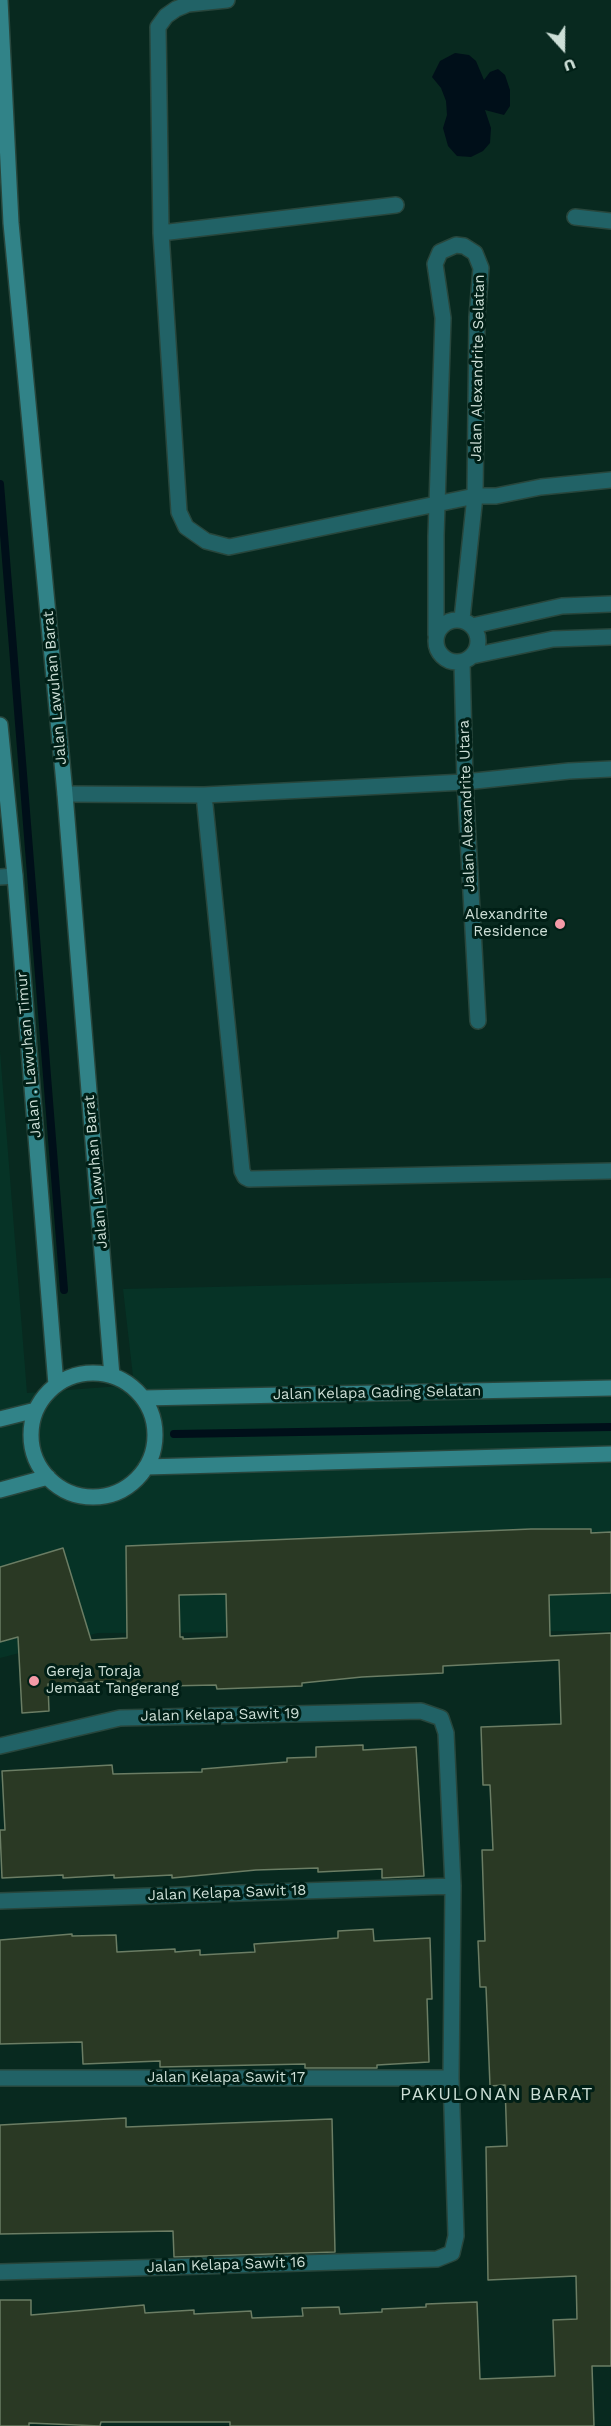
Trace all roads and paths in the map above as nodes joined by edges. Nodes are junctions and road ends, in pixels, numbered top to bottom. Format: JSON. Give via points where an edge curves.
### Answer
{"nodes":[{"id":1,"x":0,"y":0,"type":"edge"},
{"id":2,"x":227,"y":0,"type":"edge"},
{"id":3,"x":0,"y":15,"type":"edge"},
{"id":4,"x":4,"y":179,"type":"edge"},
{"id":5,"x":396,"y":205,"type":"dead end"},
{"id":6,"x":575,"y":217,"type":"dead end"},
{"id":7,"x":611,"y":221,"type":"edge"},
{"id":8,"x":160,"y":233,"type":"junction"},
{"id":9,"x":611,"y":480,"type":"edge"},
{"id":10,"x":475,"y":496,"type":"junction"},
{"id":11,"x":438,"y":504,"type":"junction"},
{"id":12,"x":611,"y":604,"type":"edge"},
{"id":13,"x":467,"y":622,"type":"junction"},
{"id":14,"x":436,"y":635,"type":"junction"},
{"id":15,"x":611,"y":637,"type":"edge"},
{"id":16,"x":467,"y":659,"type":"junction"},
{"id":17,"x":0,"y":725,"type":"edge"},
{"id":18,"x":611,"y":770,"type":"edge"},
{"id":19,"x":465,"y":782,"type":"junction"},
{"id":20,"x":66,"y":794,"type":"junction"},
{"id":21,"x":204,"y":795,"type":"junction"},
{"id":22,"x":7,"y":877,"type":"edge"},
{"id":23,"x":478,"y":1022,"type":"dead end"},
{"id":24,"x":611,"y":1171,"type":"edge"},
{"id":25,"x":112,"y":1376,"type":"junction"},
{"id":26,"x":56,"y":1385,"type":"junction"},
{"id":27,"x":611,"y":1388,"type":"edge"},
{"id":28,"x":143,"y":1398,"type":"junction"},
{"id":29,"x":36,"y":1410,"type":"junction"},
{"id":30,"x":0,"y":1419,"type":"edge"},
{"id":31,"x":611,"y":1454,"type":"edge"},
{"id":32,"x":146,"y":1467,"type":"junction"},
{"id":33,"x":48,"y":1478,"type":"junction"},
{"id":34,"x":0,"y":1490,"type":"edge"},
{"id":35,"x":0,"y":1746,"type":"edge"},
{"id":36,"x":453,"y":1886,"type":"junction"},
{"id":37,"x":0,"y":1900,"type":"edge"},
{"id":38,"x":0,"y":2078,"type":"edge"},
{"id":39,"x":452,"y":2078,"type":"junction"},
{"id":40,"x":0,"y":2272,"type":"edge"}],
"edges":[{"from":1,"to":3,"type":"street","name":"Jalan Lawuhan Barat"},
{"from":2,"to":8,"type":"street","via":[[188,4],[166,16],[158,27]]},
{"from":3,"to":4,"type":"street","name":"Jalan Lawuhan Barat"},
{"from":4,"to":20,"type":"street","name":"Jalan Lawuhan Barat"},
{"from":5,"to":8,"type":"street"},
{"from":6,"to":7,"type":"street"},
{"from":8,"to":11,"type":"street","via":[[179,512],[186,526],[206,541],[229,547]]},
{"from":9,"to":10,"type":"street"},
{"from":10,"to":11,"type":"street"},
{"from":10,"to":11,"type":"street","name":"Jalan Alexandrite Selatan","via":[[481,268],[475,253],[456,245],[440,252],[435,264],[443,318]]},
{"from":10,"to":13,"type":"street","name":"Jalan Alexandrite Selatan"},
{"from":11,"to":14,"type":"street","name":"Jalan Alexandrite Selatan"},
{"from":12,"to":13,"type":"street","via":[[562,606]]},
{"from":13,"to":14,"type":"street","via":[[451,620]]},
{"from":13,"to":16,"type":"street","via":[[478,635],[478,647]]},
{"from":14,"to":16,"type":"street","via":[[436,646],[442,656],[451,662]]},
{"from":15,"to":16,"type":"street","via":[[553,639]]},
{"from":16,"to":19,"type":"street","name":"Jalan Alexandrite Utara"},
{"from":17,"to":22,"type":"street","name":"Jalan . Lawuhan Timur"},
{"from":18,"to":19,"type":"street"},
{"from":19,"to":21,"type":"street"},
{"from":19,"to":23,"type":"street","name":"Jalan Alexandrite Utara"},
{"from":20,"to":21,"type":"street"},
{"from":20,"to":25,"type":"street","name":"Jalan Lawuhan Barat"},
{"from":21,"to":24,"type":"street","via":[[245,1177]]},
{"from":22,"to":26,"type":"street","name":"Jalan . Lawuhan Timur"},
{"from":25,"to":26,"type":"street","via":[[73,1376]]},
{"from":25,"to":28,"type":"street","via":[[129,1384]]},
{"from":26,"to":29,"type":"street"},
{"from":27,"to":28,"type":"street","name":"Jalan Kelapa Gading Selatan"},
{"from":28,"to":32,"type":"street","via":[[152,1414],[155,1432]]},
{"from":29,"to":30,"type":"street"},
{"from":29,"to":33,"type":"street","via":[[31,1427],[32,1445],[37,1463]]},
{"from":31,"to":32,"type":"street"},
{"from":32,"to":33,"type":"street","via":[[134,1481],[100,1496],[81,1496]]},
{"from":33,"to":34,"type":"street"},
{"from":35,"to":36,"type":"street","name":"Jalan Kelapa Sawit 19","via":[[120,1718],[421,1711],[441,1718],[446,1733]]},
{"from":36,"to":37,"type":"street","name":"Jalan Kelapa Sawit 18"},
{"from":36,"to":39,"type":"street"},
{"from":38,"to":39,"type":"street","name":"Jalan Kelapa Sawit 17"},
{"from":39,"to":40,"type":"street","name":"Jalan Kelapa Sawit 16","via":[[456,2236],[452,2253],[437,2259]]}]}
